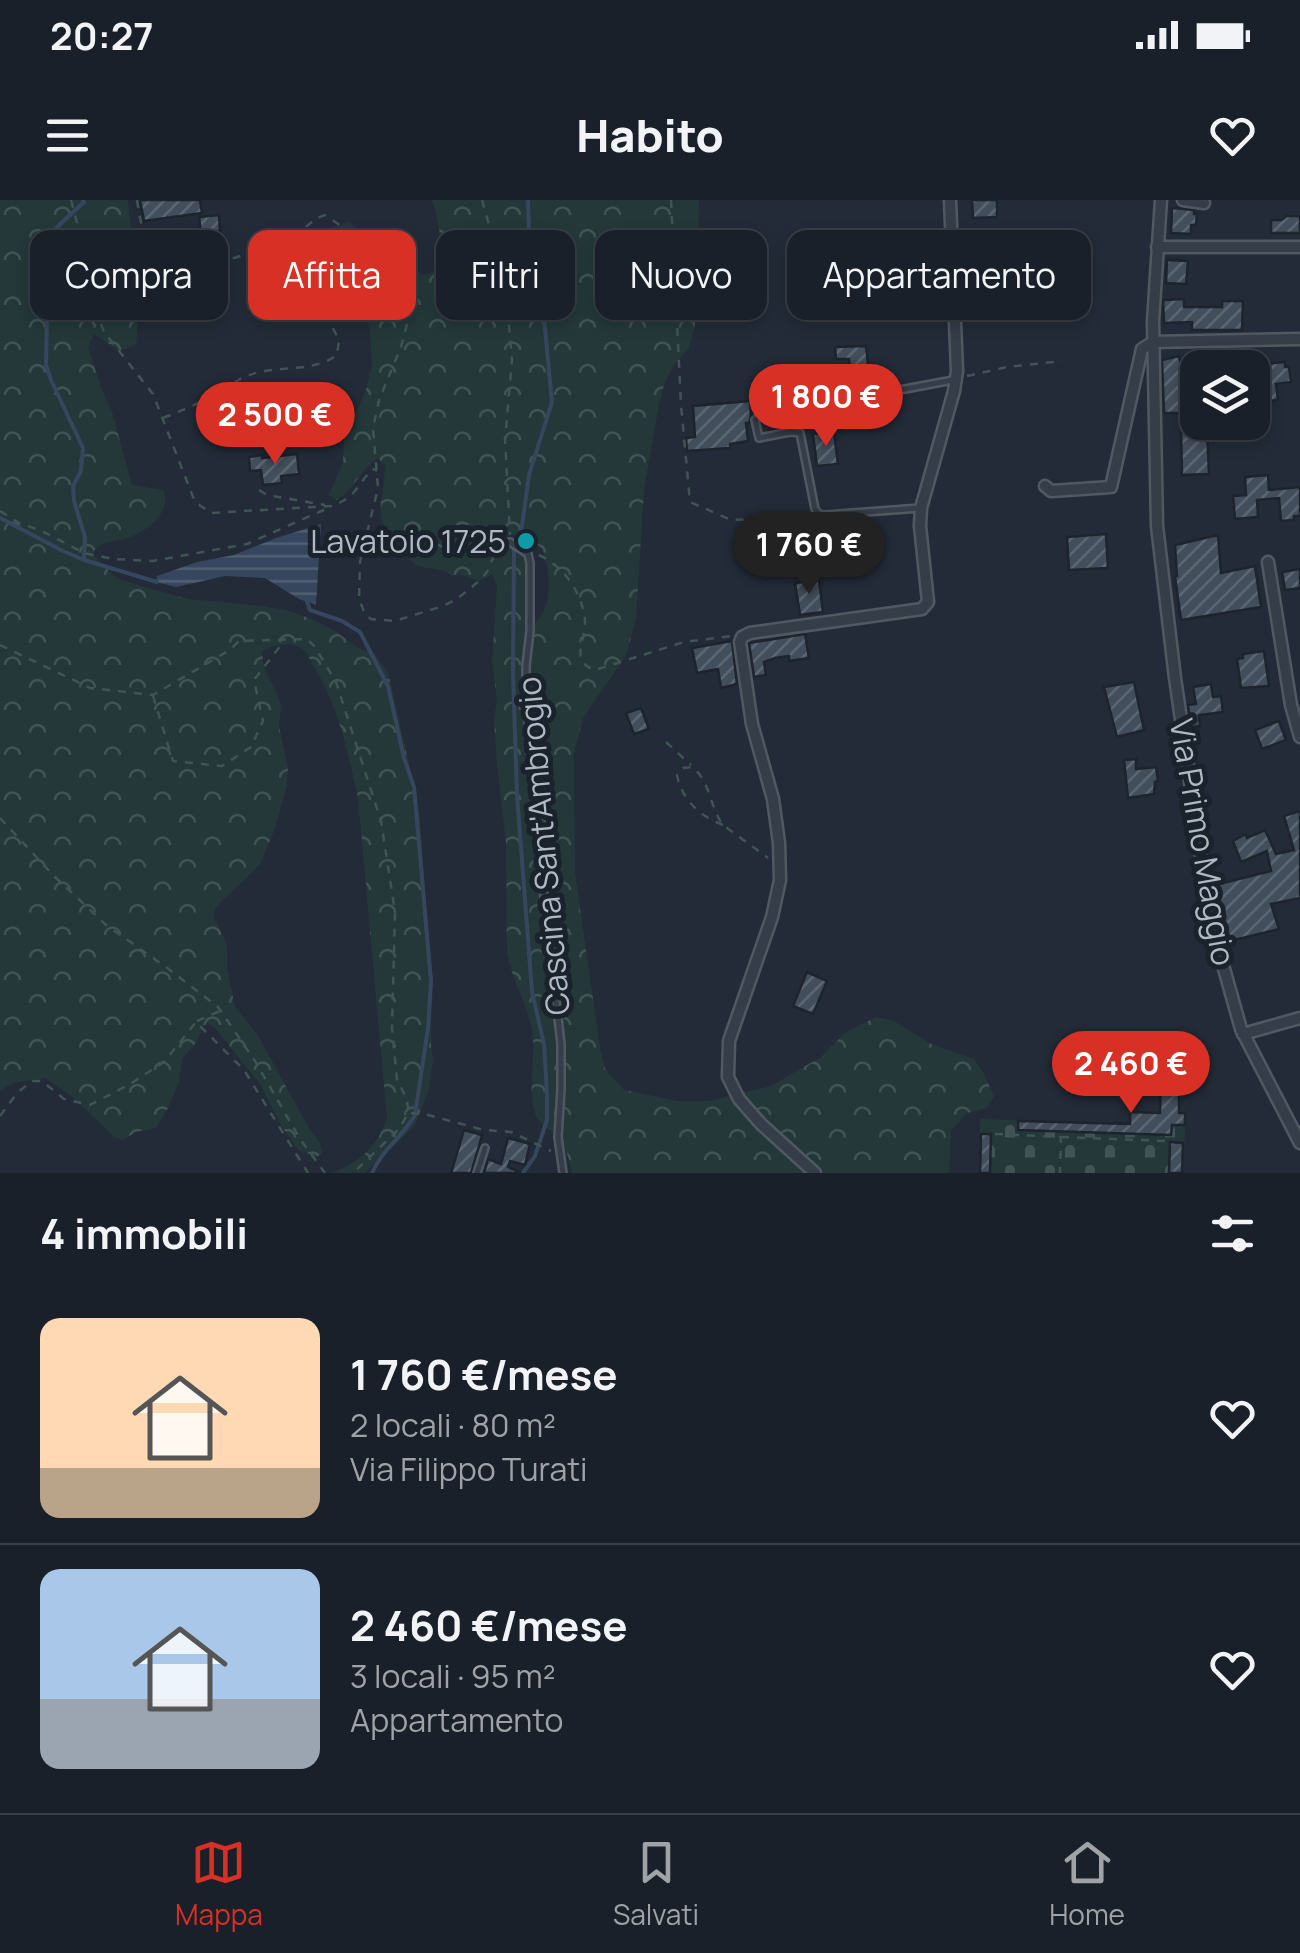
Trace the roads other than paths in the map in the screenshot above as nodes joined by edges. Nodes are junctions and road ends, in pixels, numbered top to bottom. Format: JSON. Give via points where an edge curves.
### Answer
{"nodes":[{"id":1,"x":950,"y":200,"type":"edge"},
{"id":2,"x":1161,"y":200,"type":"edge"},
{"id":3,"x":1183,"y":200,"type":"edge"},
{"id":4,"x":1204,"y":203,"type":"dead end"},
{"id":5,"x":1157,"y":247,"type":"junction"},
{"id":6,"x":1300,"y":247,"type":"edge"},
{"id":7,"x":1300,"y":339,"type":"edge"},
{"id":8,"x":1152,"y":342,"type":"junction"},
{"id":9,"x":956,"y":379,"type":"junction"},
{"id":10,"x":1045,"y":486,"type":"dead end"},
{"id":11,"x":922,"y":508,"type":"junction"},
{"id":12,"x":510,"y":542,"type":"road end"},
{"id":13,"x":1268,"y":562,"type":"dead end"},
{"id":14,"x":1297,"y":714,"type":"edge"},
{"id":15,"x":1300,"y":737,"type":"edge"},
{"id":16,"x":1300,"y":1018,"type":"edge"},
{"id":17,"x":1244,"y":1034,"type":"junction"},
{"id":18,"x":1300,"y":1143,"type":"edge"},
{"id":19,"x":485,"y":1148,"type":"dead end"},
{"id":20,"x":476,"y":1173,"type":"edge"},
{"id":21,"x":563,"y":1173,"type":"edge"},
{"id":22,"x":815,"y":1173,"type":"edge"}],
"edges":[{"from":1,"to":9,"type":"street"},
{"from":2,"to":5,"type":"street","name":"Via Primo Maggio"},
{"from":3,"to":4,"type":"street"},
{"from":5,"to":6,"type":"street"},
{"from":5,"to":8,"type":"street","name":"Via Primo Maggio"},
{"from":7,"to":8,"type":"street"},
{"from":8,"to":10,"type":"street","via":[[1142,349],[1111,488]]},
{"from":8,"to":17,"type":"street","name":"Via Primo Maggio","via":[[1156,526],[1175,678],[1206,891]]},
{"from":9,"to":11,"type":"street"},
{"from":9,"to":11,"type":"lane","via":[[755,420],[759,438],[800,433],[819,514]]},
{"from":11,"to":22,"type":"street","via":[[929,598],[922,609],[741,639],[780,869],[775,908],[729,1041],[728,1077],[761,1124]]},
{"from":12,"to":21,"type":"lane","name":"Cascina Sant'Ambrogio","via":[[530,563],[526,705],[561,1044]]},
{"from":13,"to":14,"type":"street"},
{"from":14,"to":15,"type":"street"},
{"from":16,"to":17,"type":"street"},
{"from":17,"to":18,"type":"street","name":"Via Primo Maggio"},
{"from":19,"to":20,"type":"lane"}]}
